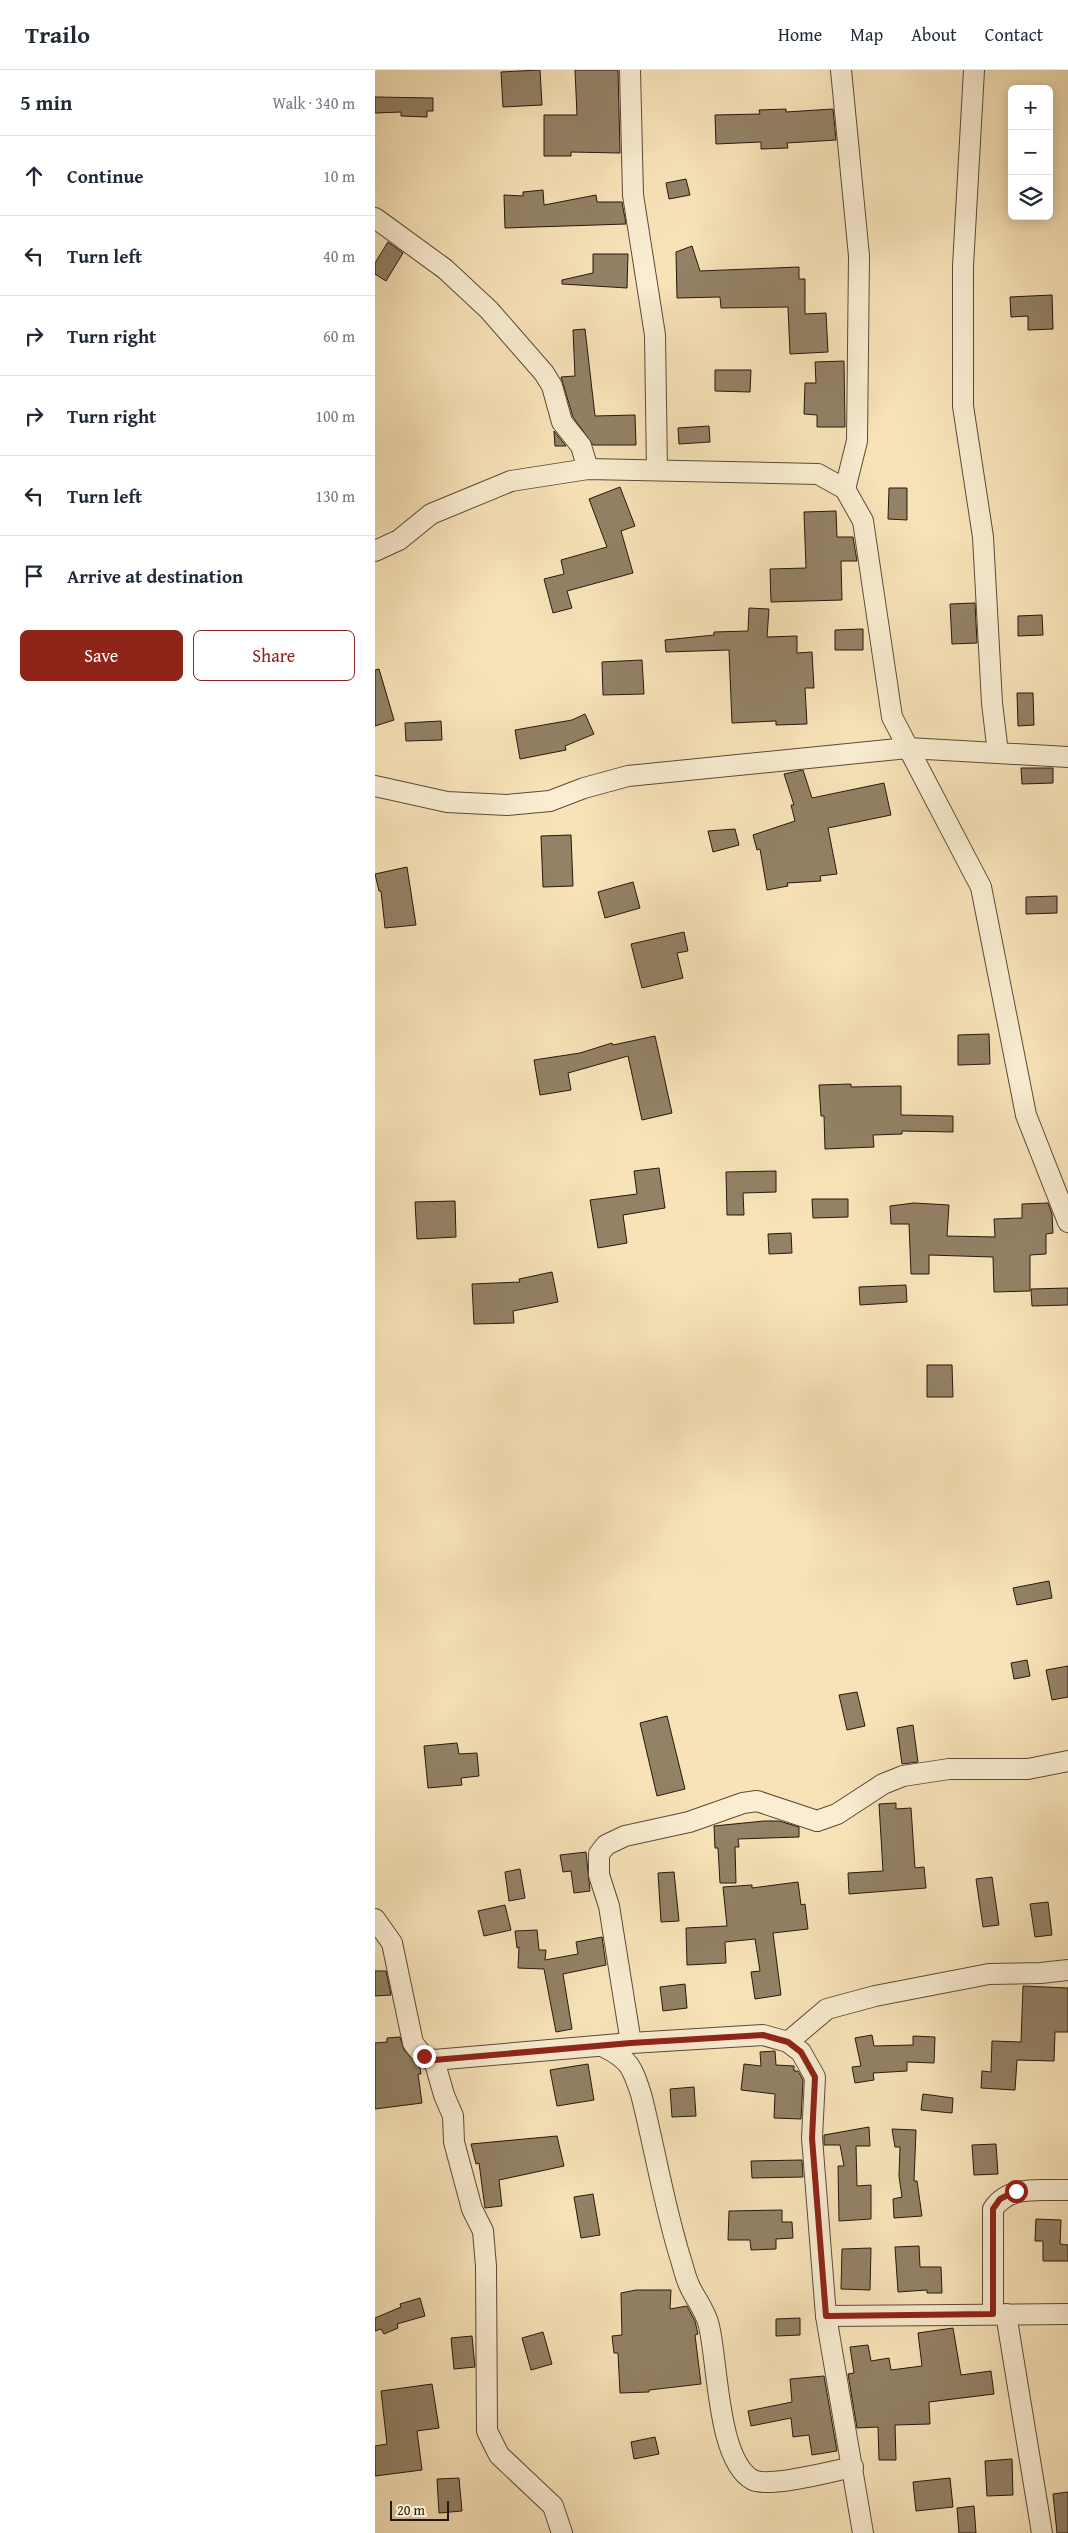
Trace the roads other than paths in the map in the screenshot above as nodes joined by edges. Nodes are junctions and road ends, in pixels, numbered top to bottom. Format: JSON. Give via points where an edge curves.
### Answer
{"nodes":[{"id":1,"x":630,"y":70,"type":"edge"},
{"id":2,"x":841,"y":70,"type":"edge"},
{"id":3,"x":974,"y":70,"type":"edge"},
{"id":4,"x":375,"y":218,"type":"edge"},
{"id":5,"x":588,"y":469,"type":"junction"},
{"id":6,"x":657,"y":470,"type":"junction"},
{"id":7,"x":845,"y":489,"type":"junction"},
{"id":8,"x":375,"y":551,"type":"edge"},
{"id":9,"x":908,"y":748,"type":"junction"},
{"id":10,"x":998,"y":753,"type":"junction"},
{"id":11,"x":1068,"y":757,"type":"edge"},
{"id":12,"x":375,"y":786,"type":"edge"},
{"id":13,"x":1068,"y":1222,"type":"edge"},
{"id":14,"x":1068,"y":1761,"type":"edge"},
{"id":15,"x":375,"y":1919,"type":"edge"},
{"id":16,"x":1068,"y":1970,"type":"edge"},
{"id":17,"x":788,"y":2042,"type":"junction"},
{"id":18,"x":631,"y":2043,"type":"junction"},
{"id":19,"x":604,"y":2046,"type":"junction"},
{"id":20,"x":434,"y":2060,"type":"junction"},
{"id":21,"x":1068,"y":2190,"type":"edge"},
{"id":22,"x":999,"y":2314,"type":"junction"},
{"id":23,"x":1068,"y":2314,"type":"edge"},
{"id":24,"x":826,"y":2316,"type":"junction"},
{"id":25,"x":853,"y":2467,"type":"junction"},
{"id":26,"x":563,"y":2533,"type":"edge"},
{"id":27,"x":863,"y":2533,"type":"edge"},
{"id":28,"x":1042,"y":2533,"type":"edge"}],
"edges":[{"from":1,"to":6,"type":"street","via":[[633,195],[655,335]]},
{"from":2,"to":7,"type":"street","via":[[859,256],[857,441]]},
{"from":3,"to":10,"type":"street","via":[[963,266],[963,406],[983,537]]},
{"from":4,"to":5,"type":"street","via":[[452,275],[489,310],[544,373],[552,386],[562,422],[581,446]]},
{"from":5,"to":6,"type":"street"},
{"from":5,"to":8,"type":"street","via":[[511,481],[431,514],[399,540]]},
{"from":6,"to":7,"type":"street","via":[[818,474]]},
{"from":7,"to":9,"type":"street","via":[[863,521],[892,718]]},
{"from":9,"to":10,"type":"street"},
{"from":9,"to":12,"type":"street","via":[[628,776],[550,801],[507,805],[447,802]]},
{"from":9,"to":13,"type":"street","via":[[981,887],[1026,1114]]},
{"from":10,"to":11,"type":"street"},
{"from":14,"to":18,"type":"street","via":[[1028,1769],[949,1769],[903,1776],[883,1784],[837,1814],[817,1821],[757,1801],[743,1803],[689,1822],[625,1836],[606,1845],[599,1854],[599,1874],[609,1906]]},
{"from":15,"to":20,"type":"street","via":[[392,1943],[413,2043],[424,2056]]},
{"from":16,"to":17,"type":"street","via":[[989,1974],[875,1996],[827,2009]]},
{"from":17,"to":18,"type":"street","via":[[763,2035]]},
{"from":17,"to":24,"type":"street","via":[[801,2052],[815,2077],[812,2138]]},
{"from":18,"to":19,"type":"street"},
{"from":19,"to":20,"type":"street"},
{"from":19,"to":25,"type":"street","via":[[621,2055],[633,2070],[641,2094],[680,2257],[709,2326],[723,2426],[740,2466],[752,2479],[767,2484]]},
{"from":20,"to":26,"type":"street","via":[[453,2116],[454,2142],[472,2209],[483,2231],[487,2431],[499,2454],[553,2506]]},
{"from":21,"to":22,"type":"street","via":[[1016,2191],[1000,2199],[993,2209]]},
{"from":22,"to":23,"type":"street"},
{"from":22,"to":24,"type":"street"},
{"from":22,"to":28,"type":"street"},
{"from":24,"to":25,"type":"street"},
{"from":25,"to":27,"type":"street"}]}
